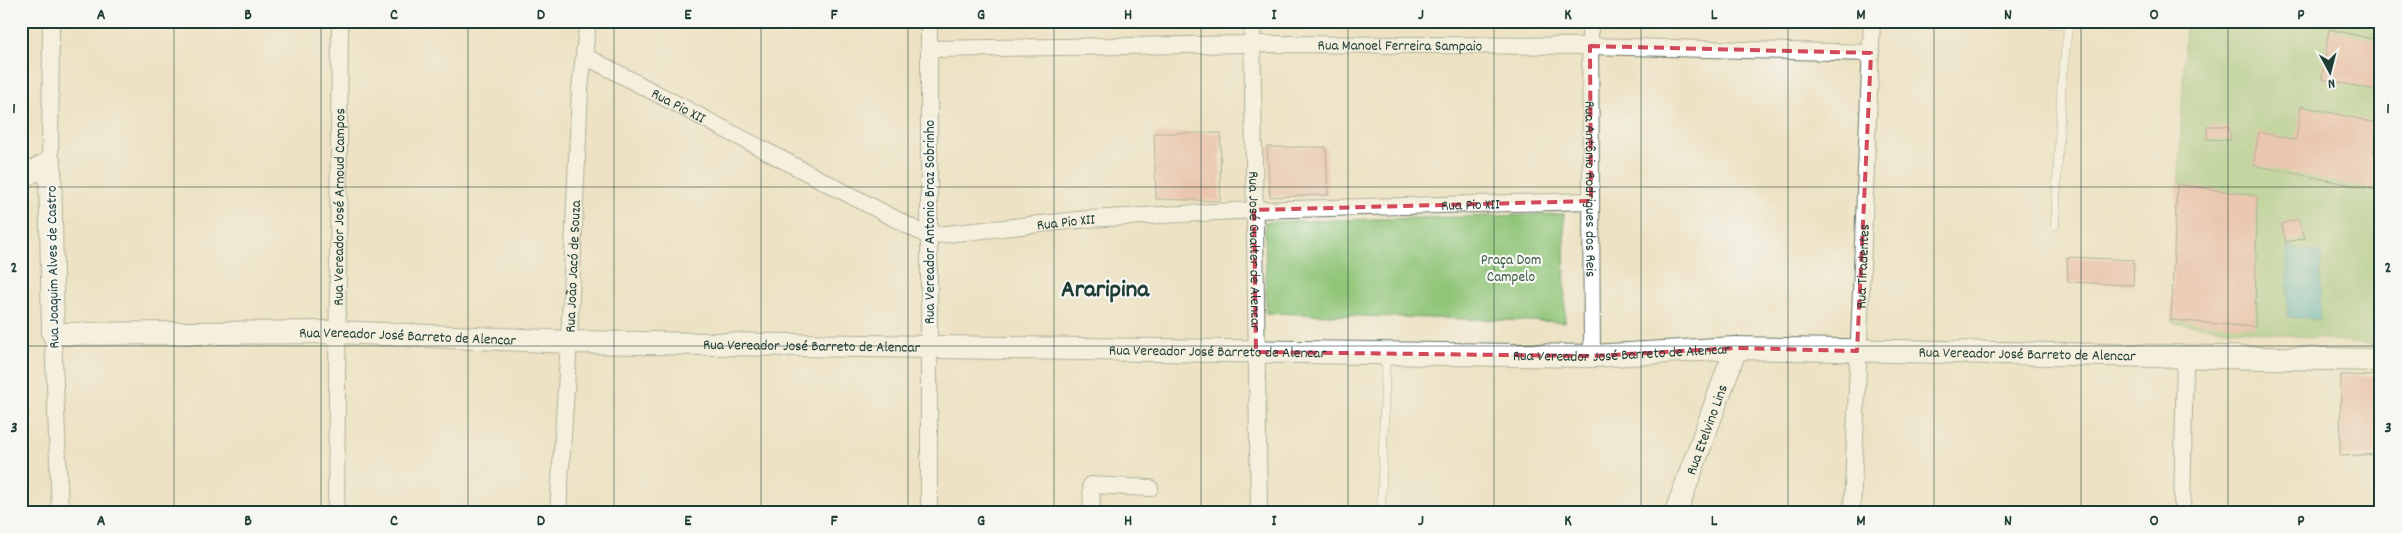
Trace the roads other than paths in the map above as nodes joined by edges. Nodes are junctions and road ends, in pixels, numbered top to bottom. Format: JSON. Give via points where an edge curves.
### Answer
{"nodes":[{"id":1,"x":51,"y":21,"type":"edge"},
{"id":2,"x":340,"y":21,"type":"edge"},
{"id":3,"x":588,"y":21,"type":"edge"},
{"id":4,"x":929,"y":21,"type":"edge"},
{"id":5,"x":1252,"y":21,"type":"edge"},
{"id":6,"x":1590,"y":21,"type":"edge"},
{"id":7,"x":1943,"y":21,"type":"edge"},
{"id":8,"x":2027,"y":21,"type":"edge"},
{"id":9,"x":1872,"y":23,"type":"edge"},
{"id":10,"x":1252,"y":44,"type":"junction"},
{"id":11,"x":1590,"y":46,"type":"junction"},
{"id":12,"x":929,"y":48,"type":"junction"},
{"id":13,"x":1871,"y":53,"type":"junction"},
{"id":14,"x":585,"y":56,"type":"junction"},
{"id":15,"x":50,"y":163,"type":"junction"},
{"id":16,"x":21,"y":177,"type":"edge"},
{"id":17,"x":1591,"y":202,"type":"junction"},
{"id":18,"x":1254,"y":210,"type":"junction"},
{"id":19,"x":2055,"y":225,"type":"dead end"},
{"id":20,"x":928,"y":236,"type":"junction"},
{"id":21,"x":337,"y":332,"type":"junction"},
{"id":22,"x":53,"y":334,"type":"junction"},
{"id":23,"x":569,"y":342,"type":"junction"},
{"id":24,"x":928,"y":347,"type":"junction"},
{"id":25,"x":1736,"y":348,"type":"junction"},
{"id":26,"x":1857,"y":351,"type":"junction"},
{"id":27,"x":1256,"y":352,"type":"junction"},
{"id":28,"x":1386,"y":353,"type":"junction"},
{"id":29,"x":1592,"y":356,"type":"junction"},
{"id":30,"x":2184,"y":357,"type":"junction"},
{"id":31,"x":2381,"y":360,"type":"edge"},
{"id":32,"x":1150,"y":488,"type":"dead end"},
{"id":33,"x":60,"y":512,"type":"edge"},
{"id":34,"x":336,"y":512,"type":"edge"},
{"id":35,"x":558,"y":512,"type":"edge"},
{"id":36,"x":929,"y":512,"type":"edge"},
{"id":37,"x":1092,"y":512,"type":"edge"},
{"id":38,"x":1259,"y":512,"type":"edge"},
{"id":39,"x":1381,"y":512,"type":"edge"},
{"id":40,"x":1676,"y":512,"type":"edge"},
{"id":41,"x":1852,"y":512,"type":"edge"},
{"id":42,"x":2182,"y":512,"type":"edge"}],
"edges":[{"from":1,"to":15,"type":"street","name":"Rua Joaquim Alves de Castro"},
{"from":2,"to":21,"type":"street","name":"Rua Vereador José Arnoud Campos"},
{"from":3,"to":14,"type":"street","name":"Rua João Jacó de Souza"},
{"from":4,"to":12,"type":"street","name":"Rua Vereador Antonio Braz Sobrinho"},
{"from":5,"to":10,"type":"street","name":"Rua José Gualter de Alencar"},
{"from":6,"to":11,"type":"street","name":"Rua Antônio Rodrigues dos Reis"},
{"from":7,"to":9,"type":"lane"},
{"from":8,"to":19,"type":"lane","via":[[2068,29],[2063,63]]},
{"from":9,"to":13,"type":"street","name":"Rua Tiradentes"},
{"from":10,"to":11,"type":"street","name":"Rua Manoel Ferreira Sampaio"},
{"from":10,"to":12,"type":"street","name":"Rua Manoel Ferreira Sampaio"},
{"from":10,"to":18,"type":"street","name":"Rua José Gualter de Alencar"},
{"from":11,"to":13,"type":"street","name":"Rua Manoel Ferreira Sampaio"},
{"from":11,"to":17,"type":"street","name":"Rua Antônio Rodrigues dos Reis"},
{"from":12,"to":20,"type":"street","name":"Rua Vereador Antonio Braz Sobrinho"},
{"from":13,"to":26,"type":"street","name":"Rua Tiradentes"},
{"from":14,"to":20,"type":"street","name":"Rua Pio XII"},
{"from":14,"to":23,"type":"street","name":"Rua João Jacó de Souza","via":[[580,89]]},
{"from":15,"to":16,"type":"main road"},
{"from":15,"to":22,"type":"main road","name":"Rua Joaquim Alves de Castro"},
{"from":17,"to":18,"type":"street","name":"Rua Pio XII"},
{"from":17,"to":29,"type":"street","name":"Rua Antônio Rodrigues dos Reis"},
{"from":18,"to":20,"type":"street","name":"Rua Pio XII","via":[[1088,219]]},
{"from":18,"to":27,"type":"street","name":"Rua José Gualter de Alencar"},
{"from":20,"to":24,"type":"street","name":"Rua Vereador Antonio Braz Sobrinho"},
{"from":21,"to":22,"type":"main road","name":"Rua Vereador José Barreto de Alencar"},
{"from":21,"to":23,"type":"main road","name":"Rua Vereador José Barreto de Alencar"},
{"from":21,"to":34,"type":"street","name":"Rua Vereador José Arnoud Campos"},
{"from":22,"to":33,"type":"street","name":"Rua Joaquim Alves de Castro"},
{"from":23,"to":24,"type":"main road","name":"Rua Vereador José Barreto de Alencar"},
{"from":23,"to":35,"type":"street","name":"Rua João Jacó de Souza"},
{"from":24,"to":27,"type":"main road","name":"Rua Vereador José Barreto de Alencar"},
{"from":24,"to":36,"type":"street","name":"Rua Vereador Antonio Braz Sobrinho"},
{"from":25,"to":26,"type":"main road","name":"Rua Vereador José Barreto de Alencar"},
{"from":25,"to":29,"type":"main road","name":"Rua Vereador José Barreto de Alencar"},
{"from":25,"to":40,"type":"main road","name":"Rua Etelvino Lins"},
{"from":26,"to":30,"type":"main road","name":"Rua Vereador José Barreto de Alencar"},
{"from":26,"to":41,"type":"street","name":"Rua Tiradentes"},
{"from":27,"to":28,"type":"main road","name":"Rua Vereador José Barreto de Alencar"},
{"from":27,"to":38,"type":"street","name":"Rua José Gualter de Alencar"},
{"from":28,"to":29,"type":"main road","name":"Rua Vereador José Barreto de Alencar"},
{"from":28,"to":39,"type":"lane"},
{"from":30,"to":31,"type":"main road","name":"Rua Vereador José Barreto de Alencar"},
{"from":30,"to":42,"type":"street"},
{"from":32,"to":37,"type":"street","via":[[1091,485]]}]}
